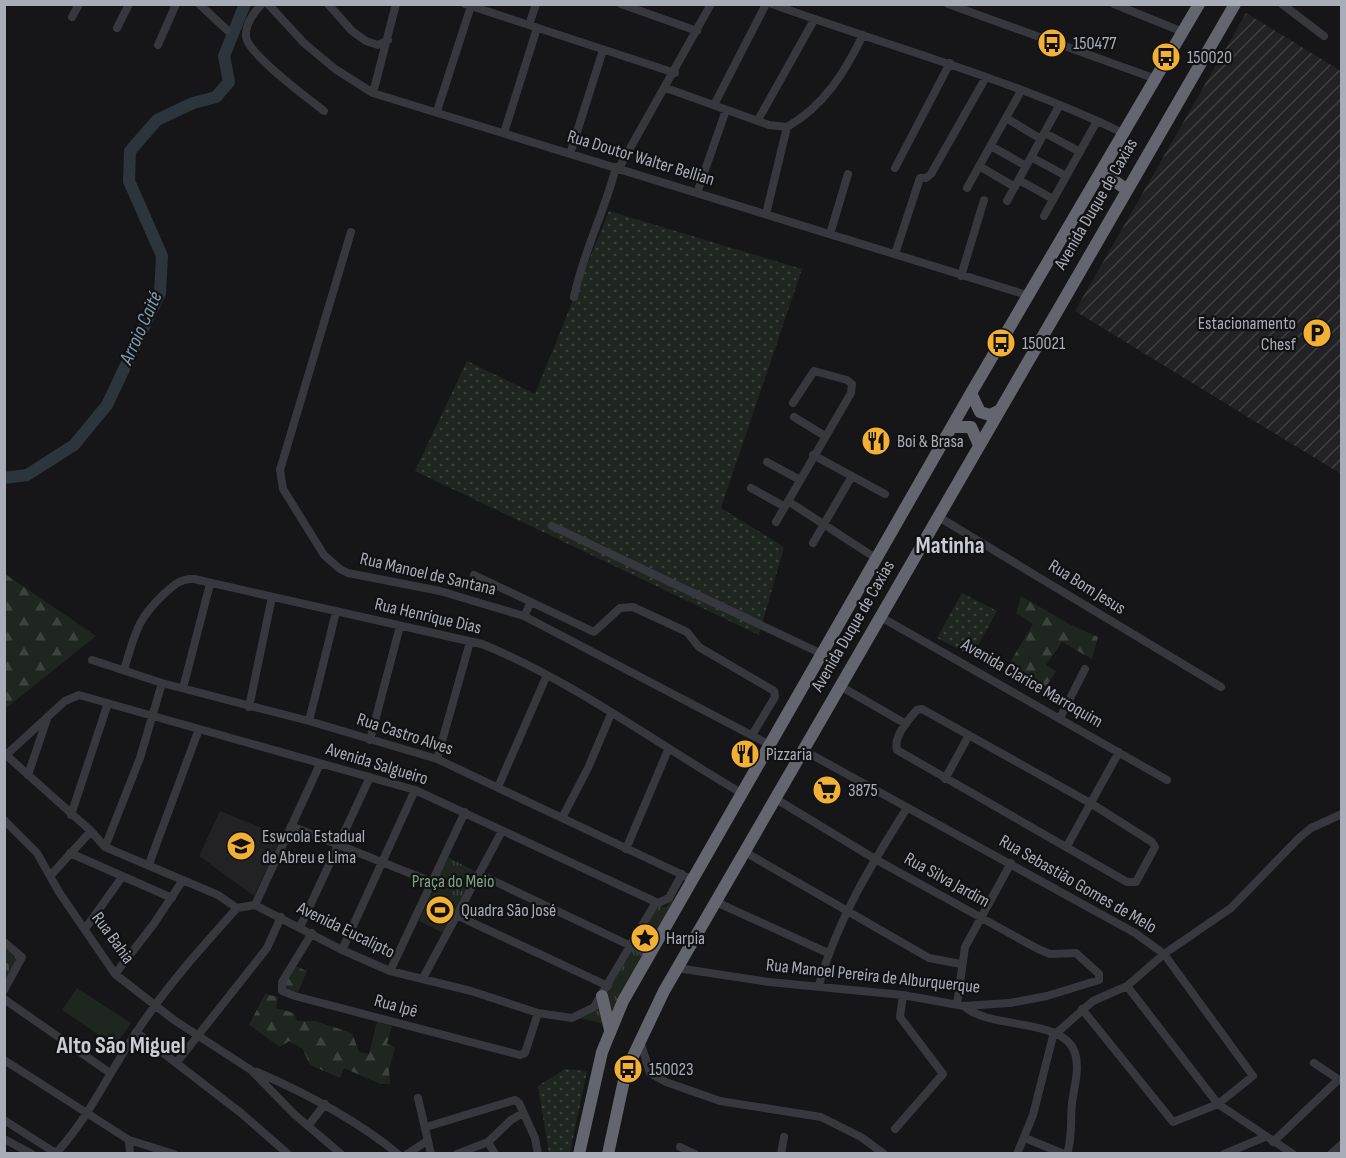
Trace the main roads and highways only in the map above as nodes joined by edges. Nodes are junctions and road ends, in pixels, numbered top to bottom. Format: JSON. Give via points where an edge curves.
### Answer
{"nodes":[{"id":1,"x":1199,"y":4,"type":"edge"},
{"id":2,"x":1235,"y":4,"type":"edge"},
{"id":3,"x":1101,"y":176,"type":"junction"},
{"id":4,"x":1126,"y":189,"type":"junction"},
{"id":5,"x":971,"y":393,"type":"junction"},
{"id":6,"x":998,"y":411,"type":"junction"},
{"id":7,"x":952,"y":427,"type":"junction"},
{"id":8,"x":978,"y":445,"type":"junction"},
{"id":9,"x":605,"y":991,"type":"road end"},
{"id":10,"x":610,"y":1030,"type":"junction"},
{"id":11,"x":579,"y":1154,"type":"edge"},
{"id":12,"x":608,"y":1154,"type":"edge"}],
"edges":[{"from":1,"to":3,"type":"highway","name":"Avenida Duque de Caxias"},
{"from":2,"to":4,"type":"highway","name":"Avenida Duque de Caxias"},
{"from":3,"to":4,"type":"highway"},
{"from":3,"to":5,"type":"highway","name":"Avenida Duque de Caxias"},
{"from":4,"to":6,"type":"highway","name":"Avenida Duque de Caxias"},
{"from":5,"to":6,"type":"highway","via":[[980,412],[990,415]]},
{"from":5,"to":7,"type":"highway","name":"Avenida Duque de Caxias"},
{"from":6,"to":8,"type":"highway","name":"Avenida Duque de Caxias"},
{"from":7,"to":8,"type":"highway","via":[[971,427]]},
{"from":7,"to":10,"type":"highway","name":"Avenida Duque de Caxias","via":[[743,794],[688,877]]},
{"from":8,"to":12,"type":"highway","name":"Avenida Duque de Caxias","via":[[676,968],[626,1071]]},
{"from":9,"to":10,"type":"highway"},
{"from":10,"to":11,"type":"highway","name":"Avenida Duque de Caxias","via":[[596,1073]]}]}
